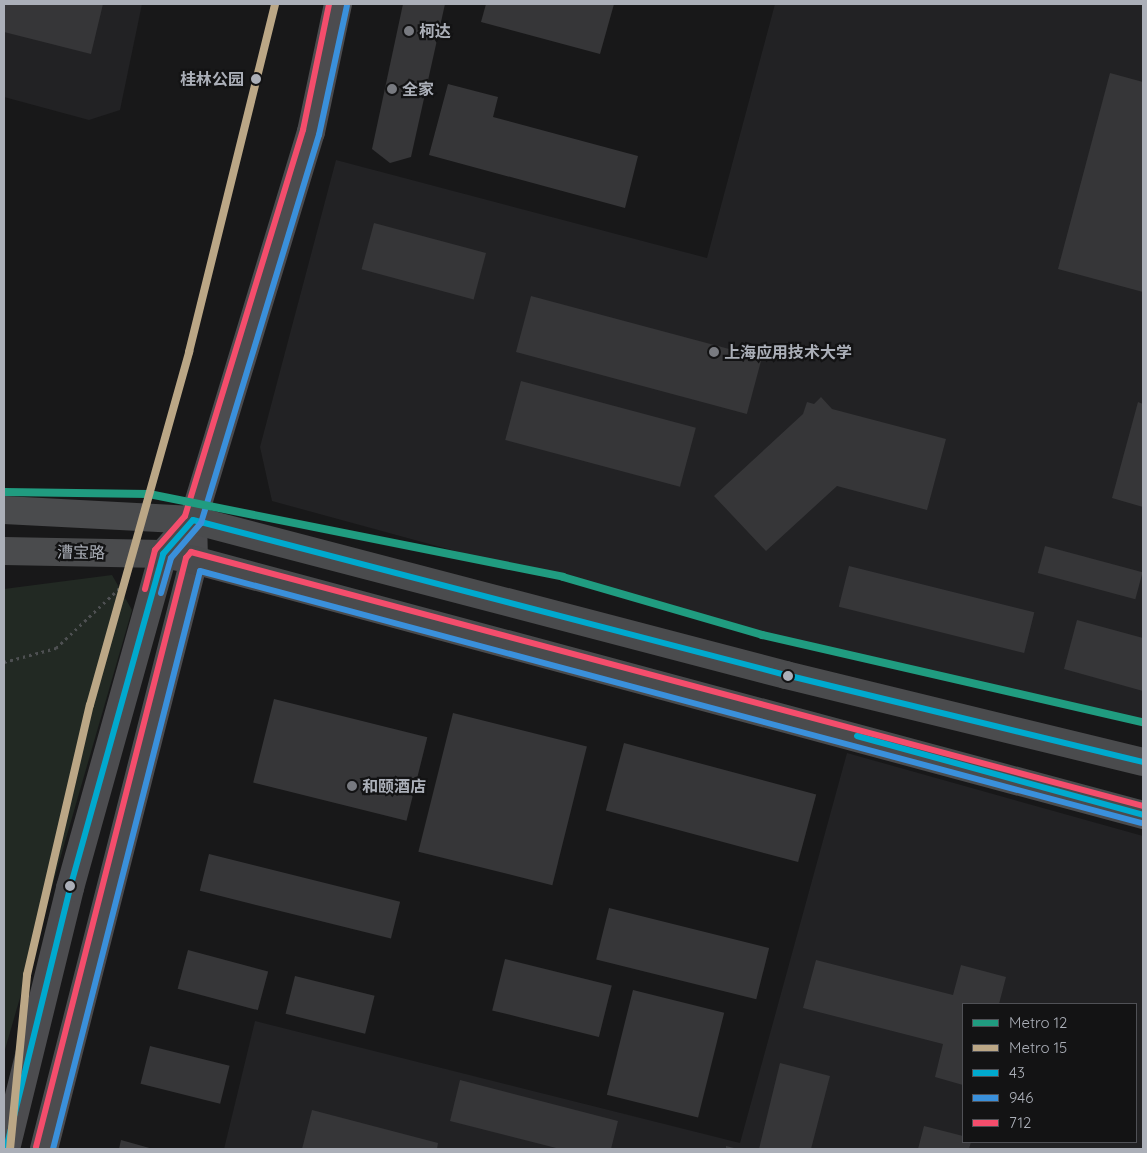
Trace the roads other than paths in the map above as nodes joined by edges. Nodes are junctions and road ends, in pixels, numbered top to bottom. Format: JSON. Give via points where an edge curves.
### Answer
{"nodes":[{"id":1,"x":338,"y":4,"type":"edge"},
{"id":2,"x":4,"y":510,"type":"edge"},
{"id":3,"x":193,"y":520,"type":"junction"},
{"id":4,"x":4,"y":551,"type":"edge"},
{"id":5,"x":163,"y":554,"type":"junction"},
{"id":6,"x":194,"y":560,"type":"junction"},
{"id":7,"x":1143,"y":762,"type":"edge"},
{"id":8,"x":1143,"y":815,"type":"edge"},
{"id":9,"x":6,"y":1149,"type":"edge"},
{"id":10,"x":44,"y":1149,"type":"edge"}],
"edges":[{"from":1,"to":3,"type":"main road","via":[[311,132]]},
{"from":2,"to":3,"type":"main road"},
{"from":3,"to":5,"type":"main road"},
{"from":3,"to":6,"type":"main road"},
{"from":3,"to":7,"type":"main road","via":[[786,675]]},
{"from":4,"to":5,"type":"main road","name":"漕宝路"},
{"from":5,"to":6,"type":"main road","name":"漕宝路"},
{"from":5,"to":9,"type":"main road","via":[[70,888]]},
{"from":6,"to":8,"type":"main road","name":"漕宝路"},
{"from":6,"to":10,"type":"main road"}]}
